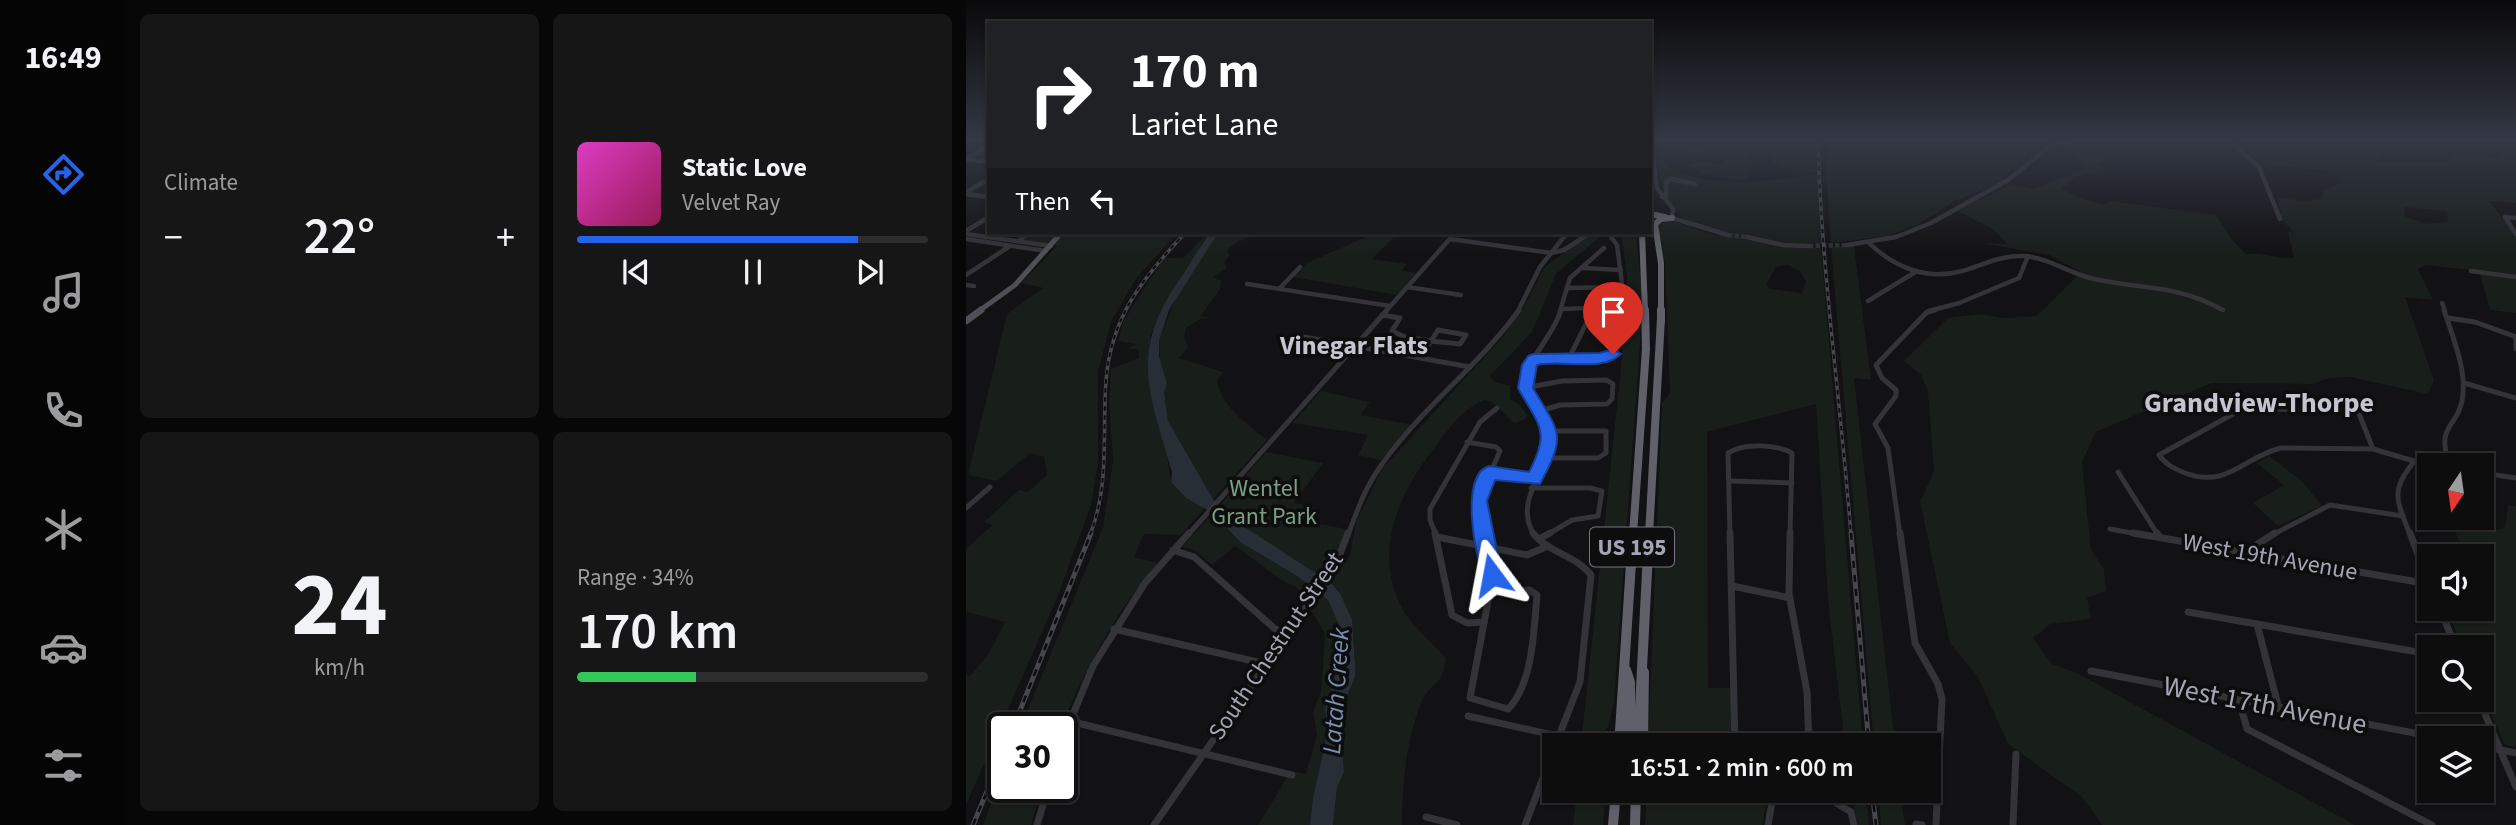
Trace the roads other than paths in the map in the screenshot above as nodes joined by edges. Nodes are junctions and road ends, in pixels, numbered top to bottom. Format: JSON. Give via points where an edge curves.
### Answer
{"nodes":[{"id":1,"x":1656,"y":178,"type":"edge"},
{"id":2,"x":2011,"y":178,"type":"edge"},
{"id":3,"x":2263,"y":178,"type":"edge"},
{"id":4,"x":987,"y":180,"type":"edge"},
{"id":5,"x":1695,"y":184,"type":"dead end"},
{"id":6,"x":966,"y":193,"type":"edge"},
{"id":7,"x":987,"y":197,"type":"edge"},
{"id":8,"x":1662,"y":197,"type":"junction"},
{"id":9,"x":1652,"y":216,"type":"edge"},
{"id":10,"x":987,"y":218,"type":"edge"},
{"id":11,"x":1672,"y":218,"type":"junction"},
{"id":12,"x":2516,"y":218,"type":"edge"},
{"id":13,"x":2280,"y":219,"type":"dead end"},
{"id":14,"x":1652,"y":228,"type":"edge"},
{"id":15,"x":966,"y":234,"type":"edge"},
{"id":16,"x":2516,"y":234,"type":"edge"},
{"id":17,"x":1027,"y":235,"type":"edge"},
{"id":18,"x":1060,"y":235,"type":"edge"},
{"id":19,"x":1453,"y":235,"type":"edge"},
{"id":20,"x":1566,"y":235,"type":"edge"},
{"id":21,"x":1587,"y":235,"type":"edge"},
{"id":22,"x":1610,"y":235,"type":"edge"},
{"id":23,"x":1640,"y":235,"type":"edge"},
{"id":24,"x":1728,"y":235,"type":"tunnel mouth"},
{"id":25,"x":1747,"y":237,"type":"tunnel mouth"},
{"id":26,"x":1450,"y":239,"type":"junction"},
{"id":27,"x":1017,"y":241,"type":"junction"},
{"id":28,"x":1869,"y":243,"type":"junction"},
{"id":29,"x":1847,"y":245,"type":"tunnel mouth"},
{"id":30,"x":1011,"y":246,"type":"junction"},
{"id":31,"x":1809,"y":246,"type":"tunnel mouth"},
{"id":32,"x":1604,"y":248,"type":"dead end"},
{"id":33,"x":1049,"y":249,"type":"junction"},
{"id":34,"x":1552,"y":253,"type":"junction"},
{"id":35,"x":2028,"y":256,"type":"junction"},
{"id":36,"x":1300,"y":267,"type":"dead end"},
{"id":37,"x":1583,"y":268,"type":"junction"},
{"id":38,"x":1621,"y":270,"type":"junction"},
{"id":39,"x":1917,"y":271,"type":"junction"},
{"id":40,"x":2470,"y":271,"type":"dead end"},
{"id":41,"x":966,"y":275,"type":"edge"},
{"id":42,"x":2516,"y":277,"type":"edge"},
{"id":43,"x":1660,"y":278,"type":"junction"},
{"id":44,"x":1247,"y":284,"type":"dead end"},
{"id":45,"x":966,"y":285,"type":"edge"},
{"id":46,"x":974,"y":286,"type":"dead end"},
{"id":47,"x":1407,"y":287,"type":"junction"},
{"id":48,"x":1619,"y":287,"type":"joint"},
{"id":49,"x":1568,"y":288,"type":"junction"},
{"id":50,"x":1279,"y":289,"type":"junction"},
{"id":51,"x":1461,"y":295,"type":"dead end"},
{"id":52,"x":1868,"y":301,"type":"dead end"},
{"id":53,"x":2442,"y":303,"type":"dead end"},
{"id":54,"x":1390,"y":306,"type":"junction"},
{"id":55,"x":1594,"y":308,"type":"junction"},
{"id":56,"x":1562,"y":309,"type":"junction"},
{"id":57,"x":2223,"y":310,"type":"dead end"},
{"id":58,"x":1382,"y":315,"type":"junction"},
{"id":59,"x":2448,"y":318,"type":"junction"},
{"id":60,"x":966,"y":321,"type":"edge"},
{"id":61,"x":1304,"y":337,"type":"dead end"},
{"id":62,"x":2516,"y":338,"type":"edge"},
{"id":63,"x":1431,"y":340,"type":"junction"},
{"id":64,"x":1355,"y":345,"type":"junction"},
{"id":65,"x":1646,"y":349,"type":"junction"},
{"id":66,"x":2516,"y":349,"type":"edge"},
{"id":67,"x":1421,"y":356,"type":"junction"},
{"id":68,"x":1569,"y":358,"type":"junction"},
{"id":69,"x":1533,"y":359,"type":"junction"},
{"id":70,"x":1470,"y":367,"type":"junction"},
{"id":71,"x":2464,"y":383,"type":"junction"},
{"id":72,"x":1525,"y":388,"type":"junction"},
{"id":73,"x":1656,"y":398,"type":"junction"},
{"id":74,"x":2516,"y":398,"type":"edge"},
{"id":75,"x":2358,"y":401,"type":"dead end"},
{"id":76,"x":1497,"y":408,"type":"dead end"},
{"id":77,"x":2358,"y":411,"type":"junction"},
{"id":78,"x":1537,"y":412,"type":"junction"},
{"id":79,"x":1550,"y":431,"type":"junction"},
{"id":80,"x":1467,"y":442,"type":"junction"},
{"id":81,"x":2373,"y":449,"type":"junction"},
{"id":82,"x":2444,"y":453,"type":"edge"},
{"id":83,"x":1546,"y":458,"type":"junction"},
{"id":84,"x":2413,"y":463,"type":"junction"},
{"id":85,"x":2417,"y":464,"type":"edge"},
{"id":86,"x":1489,"y":472,"type":"junction"},
{"id":87,"x":2119,"y":472,"type":"dead end"},
{"id":88,"x":2494,"y":475,"type":"edge"},
{"id":89,"x":2516,"y":478,"type":"edge"},
{"id":90,"x":1534,"y":479,"type":"junction"},
{"id":91,"x":1730,"y":481,"type":"junction"},
{"id":92,"x":1792,"y":483,"type":"junction"},
{"id":93,"x":990,"y":487,"type":"dead end"},
{"id":94,"x":1531,"y":488,"type":"junction"},
{"id":95,"x":966,"y":508,"type":"edge"},
{"id":96,"x":2403,"y":516,"type":"junction"},
{"id":97,"x":2110,"y":529,"type":"dead end"},
{"id":98,"x":1437,"y":537,"type":"junction"},
{"id":99,"x":2160,"y":537,"type":"junction"},
{"id":100,"x":1539,"y":539,"type":"junction"},
{"id":101,"x":1485,"y":545,"type":"junction"},
{"id":102,"x":1548,"y":546,"type":"junction"},
{"id":103,"x":1173,"y":550,"type":"junction"},
{"id":104,"x":2245,"y":552,"type":"junction"},
{"id":105,"x":2417,"y":553,"type":"edge"},
{"id":106,"x":2417,"y":582,"type":"edge"},
{"id":107,"x":1732,"y":586,"type":"junction"},
{"id":108,"x":1490,"y":593,"type":"junction"},
{"id":109,"x":1790,"y":598,"type":"junction"},
{"id":110,"x":2188,"y":612,"type":"dead end"},
{"id":111,"x":1484,"y":622,"type":"junction"},
{"id":112,"x":2257,"y":624,"type":"junction"},
{"id":113,"x":1114,"y":629,"type":"junction"},
{"id":114,"x":1287,"y":634,"type":"junction"},
{"id":115,"x":2417,"y":652,"type":"edge"},
{"id":116,"x":1624,"y":663,"type":"junction"},
{"id":117,"x":1266,"y":664,"type":"junction"},
{"id":118,"x":2091,"y":671,"type":"dead end"},
{"id":119,"x":2239,"y":700,"type":"junction"},
{"id":120,"x":2279,"y":709,"type":"junction"},
{"id":121,"x":1073,"y":712,"type":"edge"},
{"id":122,"x":2484,"y":712,"type":"edge"},
{"id":123,"x":1468,"y":716,"type":"dead end"},
{"id":124,"x":1078,"y":723,"type":"edge"},
{"id":125,"x":1545,"y":733,"type":"edge"},
{"id":126,"x":1560,"y":733,"type":"edge"},
{"id":127,"x":1620,"y":733,"type":"edge"},
{"id":128,"x":1630,"y":733,"type":"edge"},
{"id":129,"x":1642,"y":733,"type":"edge"},
{"id":130,"x":1735,"y":733,"type":"edge"},
{"id":131,"x":1809,"y":733,"type":"edge"},
{"id":132,"x":2417,"y":734,"type":"edge"},
{"id":133,"x":2494,"y":749,"type":"edge"},
{"id":134,"x":2500,"y":750,"type":"junction"},
{"id":135,"x":2516,"y":753,"type":"edge"},
{"id":136,"x":1203,"y":754,"type":"junction"},
{"id":137,"x":2016,"y":754,"type":"dead end"},
{"id":138,"x":1292,"y":775,"type":"dead end"},
{"id":139,"x":1542,"y":781,"type":"edge"},
{"id":140,"x":2516,"y":787,"type":"edge"},
{"id":141,"x":1044,"y":803,"type":"edge"},
{"id":142,"x":1615,"y":803,"type":"edge"},
{"id":143,"x":1636,"y":803,"type":"edge"},
{"id":144,"x":1772,"y":803,"type":"edge"},
{"id":145,"x":1836,"y":803,"type":"edge"},
{"id":146,"x":1426,"y":817,"type":"dead end"},
{"id":147,"x":1037,"y":825,"type":"edge"},
{"id":148,"x":1154,"y":825,"type":"edge"},
{"id":149,"x":1457,"y":825,"type":"edge"},
{"id":150,"x":1525,"y":825,"type":"edge"},
{"id":151,"x":1613,"y":825,"type":"edge"},
{"id":152,"x":1634,"y":825,"type":"edge"},
{"id":153,"x":1768,"y":825,"type":"edge"},
{"id":154,"x":1854,"y":825,"type":"edge"},
{"id":155,"x":1936,"y":825,"type":"edge"},
{"id":156,"x":2013,"y":825,"type":"edge"},
{"id":157,"x":2432,"y":825,"type":"edge"}],
"edges":[{"from":1,"to":8,"type":"street"},
{"from":2,"to":28,"type":"street","via":[[1931,223]]},
{"from":3,"to":13,"type":"street"},
{"from":4,"to":6,"type":"street"},
{"from":5,"to":8,"type":"street","via":[[1671,180],[1666,182],[1667,196]]},
{"from":6,"to":7,"type":"street"},
{"from":8,"to":11,"type":"street","via":[[1673,209]]},
{"from":9,"to":11,"type":"highway"},
{"from":10,"to":15,"type":"street"},
{"from":11,"to":24,"type":"street"},
{"from":11,"to":43,"type":"highway","via":[[1655,225]]},
{"from":12,"to":16,"type":"street","via":[[2505,217]]},
{"from":14,"to":43,"type":"highway"},
{"from":15,"to":27,"type":"street"},
{"from":15,"to":30,"type":"street"},
{"from":17,"to":27,"type":"street"},
{"from":18,"to":33,"type":"main road"},
{"from":19,"to":26,"type":"street"},
{"from":20,"to":34,"type":"street","name":"South Chestnut Street"},
{"from":21,"to":34,"type":"street"},
{"from":22,"to":38,"type":"street","via":[[1617,245]]},
{"from":23,"to":65,"type":"highway","number":"US 195"},
{"from":25,"to":31,"type":"street"},
{"from":26,"to":34,"type":"street"},
{"from":26,"to":47,"type":"street"},
{"from":27,"to":30,"type":"street"},
{"from":27,"to":33,"type":"street"},
{"from":28,"to":29,"type":"street"},
{"from":28,"to":39,"type":"street","via":[[1884,258]]},
{"from":30,"to":33,"type":"street"},
{"from":30,"to":41,"type":"street"},
{"from":32,"to":37,"type":"street"},
{"from":33,"to":60,"type":"main road","via":[[1007,292]]},
{"from":34,"to":70,"type":"street","name":"South Chestnut Street","via":[[1536,273],[1510,324]]},
{"from":35,"to":39,"type":"street","via":[[1994,258],[1959,272]]},
{"from":35,"to":57,"type":"street","via":[[2097,280],[2181,289]]},
{"from":35,"to":155,"type":"street","via":[[2020,278],[1927,312],[1876,365],[1878,374],[1897,393],[1875,424],[1888,448],[1915,643],[1942,699]]},
{"from":36,"to":50,"type":"street"},
{"from":37,"to":38,"type":"street"},
{"from":37,"to":49,"type":"street","via":[[1572,276]]},
{"from":38,"to":48,"type":"street"},
{"from":39,"to":52,"type":"street"},
{"from":40,"to":42,"type":"street"},
{"from":43,"to":73,"type":"highway","via":[[1661,394]]},
{"from":44,"to":50,"type":"street"},
{"from":45,"to":46,"type":"street"},
{"from":47,"to":51,"type":"street"},
{"from":47,"to":54,"type":"street"},
{"from":48,"to":49,"type":"street"},
{"from":49,"to":56,"type":"street"},
{"from":50,"to":54,"type":"street"},
{"from":53,"to":59,"type":"street"},
{"from":54,"to":58,"type":"street"},
{"from":55,"to":56,"type":"street"},
{"from":55,"to":68,"type":"street"},
{"from":55,"to":68,"type":"street","via":[[1618,307],[1616,348],[1601,358]]},
{"from":56,"to":69,"type":"street"},
{"from":58,"to":63,"type":"street","via":[[1400,317],[1392,331],[1396,335]]},
{"from":58,"to":64,"type":"street"},
{"from":59,"to":62,"type":"street"},
{"from":59,"to":71,"type":"street"},
{"from":61,"to":64,"type":"street"},
{"from":62,"to":66,"type":"street"},
{"from":63,"to":63,"type":"street","via":[[1460,344],[1466,335],[1438,330]]},
{"from":63,"to":67,"type":"street"},
{"from":64,"to":67,"type":"street"},
{"from":64,"to":103,"type":"street"},
{"from":65,"to":73,"type":"highway","via":[[1646,395]]},
{"from":65,"to":116,"type":"highway","number":"US 195"},
{"from":67,"to":70,"type":"street"},
{"from":68,"to":69,"type":"street"},
{"from":69,"to":72,"type":"street"},
{"from":70,"to":114,"type":"street","name":"South Chestnut Street","via":[[1381,465],[1366,489],[1336,564]]},
{"from":71,"to":74,"type":"street"},
{"from":71,"to":82,"type":"street","via":[[2458,410],[2443,434]]},
{"from":72,"to":78,"type":"street"},
{"from":72,"to":78,"type":"street","via":[[1562,381],[1613,384],[1609,403],[1560,405]]},
{"from":73,"to":129,"type":"highway","number":"US 195","via":[[1641,665],[1646,680]]},
{"from":75,"to":77,"type":"street"},
{"from":76,"to":80,"type":"street"},
{"from":77,"to":81,"type":"street"},
{"from":77,"to":81,"type":"street","via":[[2244,408],[2158,455],[2162,462],[2188,475],[2210,480],[2223,478],[2267,450]]},
{"from":78,"to":79,"type":"street"},
{"from":79,"to":83,"type":"street"},
{"from":79,"to":83,"type":"street","via":[[1606,431],[1606,453]]},
{"from":80,"to":86,"type":"street","via":[[1499,449]]},
{"from":80,"to":98,"type":"street","via":[[1430,509]]},
{"from":81,"to":84,"type":"street"},
{"from":83,"to":90,"type":"street"},
{"from":84,"to":85,"type":"street"},
{"from":84,"to":96,"type":"street","via":[[2396,488]]},
{"from":86,"to":90,"type":"street"},
{"from":86,"to":101,"type":"street","via":[[1478,501]]},
{"from":87,"to":99,"type":"street"},
{"from":88,"to":89,"type":"street"},
{"from":90,"to":94,"type":"street"},
{"from":91,"to":92,"type":"street"},
{"from":91,"to":92,"type":"street","via":[[1731,448],[1785,448],[1792,453]]},
{"from":91,"to":107,"type":"street"},
{"from":92,"to":109,"type":"street"},
{"from":93,"to":95,"type":"street"},
{"from":94,"to":100,"type":"street","via":[[1527,518]]},
{"from":94,"to":100,"type":"street","via":[[1598,487],[1602,491],[1598,516],[1572,520]]},
{"from":96,"to":104,"type":"street","via":[[2330,505]]},
{"from":96,"to":105,"type":"street"},
{"from":97,"to":99,"type":"street","name":"West 19th Avenue"},
{"from":98,"to":101,"type":"street"},
{"from":98,"to":111,"type":"street","via":[[1452,615],[1467,622]]},
{"from":99,"to":104,"type":"street","name":"West 19th Avenue"},
{"from":100,"to":102,"type":"street"},
{"from":101,"to":102,"type":"street","via":[[1532,555]]},
{"from":101,"to":108,"type":"street","via":[[1492,575]]},
{"from":102,"to":126,"type":"street","via":[[1584,566],[1591,575],[1580,682]]},
{"from":103,"to":113,"type":"street"},
{"from":103,"to":114,"type":"street","via":[[1194,557],[1275,629]]},
{"from":104,"to":106,"type":"street","name":"West 19th Avenue"},
{"from":107,"to":109,"type":"street"},
{"from":107,"to":130,"type":"street"},
{"from":108,"to":111,"type":"street"},
{"from":108,"to":111,"type":"street","via":[[1535,592],[1523,683],[1511,708],[1470,698]]},
{"from":109,"to":131,"type":"street","via":[[1807,692]]},
{"from":110,"to":112,"type":"street"},
{"from":112,"to":115,"type":"street"},
{"from":112,"to":120,"type":"street"},
{"from":113,"to":117,"type":"street"},
{"from":113,"to":121,"type":"street"},
{"from":114,"to":117,"type":"street","name":"South Chestnut Street"},
{"from":116,"to":127,"type":"highway","number":"US 195"},
{"from":116,"to":128,"type":"highway","via":[[1630,682]]},
{"from":117,"to":136,"type":"street","name":"South Chestnut Street"},
{"from":118,"to":119,"type":"street","name":"West 17th Avenue"},
{"from":119,"to":120,"type":"street","name":"West 17th Avenue"},
{"from":119,"to":157,"type":"street","via":[[2247,729]]},
{"from":120,"to":132,"type":"street","name":"West 17th Avenue"},
{"from":122,"to":134,"type":"street"},
{"from":123,"to":125,"type":"street"},
{"from":124,"to":136,"type":"street"},
{"from":133,"to":134,"type":"street"},
{"from":134,"to":135,"type":"street"},
{"from":134,"to":140,"type":"street"},
{"from":136,"to":138,"type":"street"},
{"from":136,"to":148,"type":"street","name":"South Chestnut Street"},
{"from":137,"to":156,"type":"street"},
{"from":139,"to":150,"type":"street"},
{"from":141,"to":147,"type":"street"},
{"from":142,"to":151,"type":"highway"},
{"from":143,"to":152,"type":"highway"},
{"from":144,"to":153,"type":"street"},
{"from":145,"to":154,"type":"street","via":[[1851,812]]},
{"from":146,"to":149,"type":"street"}]}
